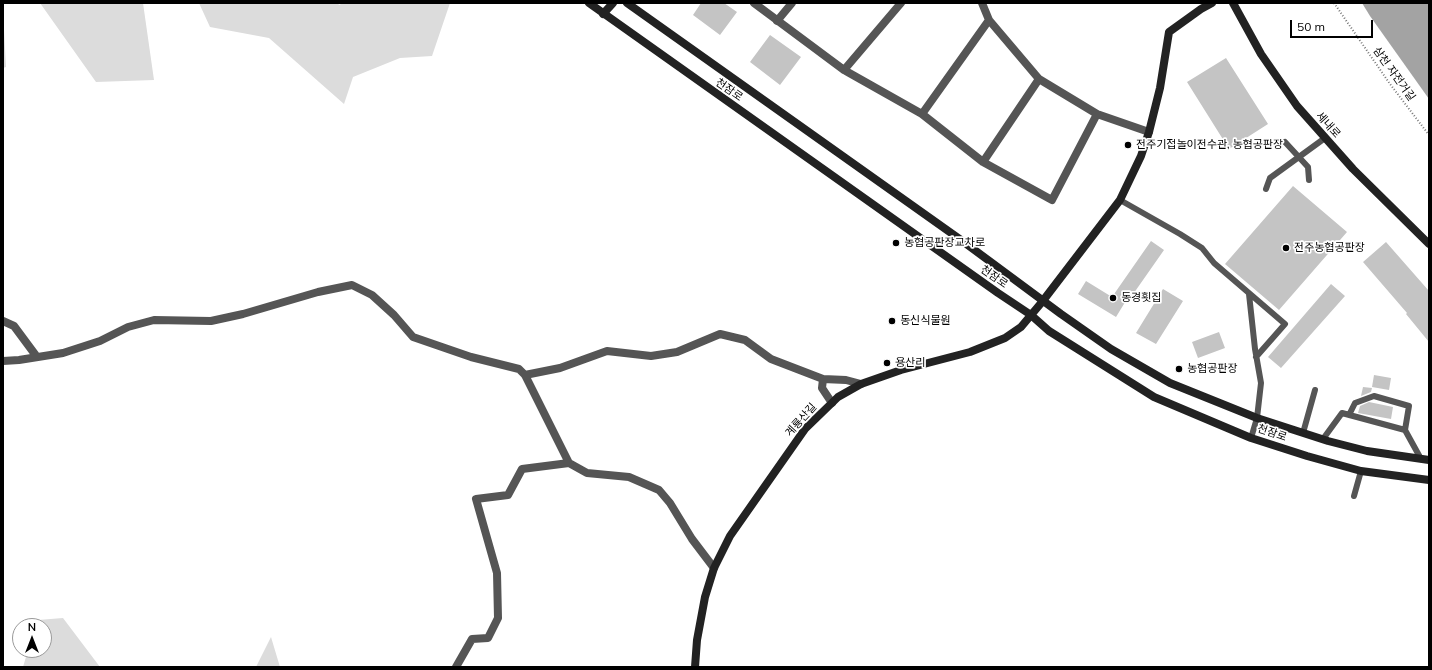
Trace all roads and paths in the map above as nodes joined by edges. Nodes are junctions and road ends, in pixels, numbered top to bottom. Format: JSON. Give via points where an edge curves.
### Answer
{"nodes":[{"id":1,"x":588,"y":3,"type":"edge"},
{"id":2,"x":613,"y":3,"type":"edge"},
{"id":3,"x":627,"y":3,"type":"edge"},
{"id":4,"x":754,"y":3,"type":"edge"},
{"id":5,"x":792,"y":3,"type":"edge"},
{"id":6,"x":901,"y":3,"type":"edge"},
{"id":7,"x":982,"y":3,"type":"edge"},
{"id":8,"x":1212,"y":3,"type":"edge"},
{"id":9,"x":1233,"y":3,"type":"edge"},
{"id":10,"x":1334,"y":3,"type":"edge"},
{"id":11,"x":602,"y":14,"type":"junction"},
{"id":12,"x":989,"y":20,"type":"junction"},
{"id":13,"x":777,"y":21,"type":"junction"},
{"id":14,"x":844,"y":70,"type":"junction"},
{"id":15,"x":1039,"y":79,"type":"junction"},
{"id":16,"x":922,"y":114,"type":"junction"},
{"id":17,"x":1097,"y":114,"type":"junction"},
{"id":18,"x":1149,"y":132,"type":"junction"},
{"id":19,"x":1429,"y":135,"type":"edge"},
{"id":20,"x":1325,"y":138,"type":"junction"},
{"id":21,"x":1285,"y":142,"type":"dead end"},
{"id":22,"x":1300,"y":158,"type":"junction"},
{"id":23,"x":983,"y":162,"type":"junction"},
{"id":24,"x":1308,"y":180,"type":"dead end"},
{"id":25,"x":1266,"y":188,"type":"dead end"},
{"id":26,"x":1120,"y":200,"type":"junction"},
{"id":27,"x":1429,"y":244,"type":"edge"},
{"id":28,"x":1249,"y":294,"type":"junction"},
{"id":29,"x":1042,"y":302,"type":"junction"},
{"id":30,"x":1031,"y":315,"type":"junction"},
{"id":31,"x":3,"y":321,"type":"edge"},
{"id":32,"x":37,"y":357,"type":"junction"},
{"id":33,"x":1256,"y":358,"type":"junction"},
{"id":34,"x":3,"y":361,"type":"edge"},
{"id":35,"x":525,"y":375,"type":"junction"},
{"id":36,"x":823,"y":379,"type":"junction"},
{"id":37,"x":861,"y":384,"type":"junction"},
{"id":38,"x":1315,"y":390,"type":"dead end"},
{"id":39,"x":832,"y":403,"type":"junction"},
{"id":40,"x":1349,"y":415,"type":"junction"},
{"id":41,"x":1257,"y":418,"type":"junction"},
{"id":42,"x":1405,"y":430,"type":"junction"},
{"id":43,"x":1302,"y":433,"type":"junction"},
{"id":44,"x":1251,"y":438,"type":"junction"},
{"id":45,"x":1323,"y":439,"type":"junction"},
{"id":46,"x":1425,"y":460,"type":"edge"},
{"id":47,"x":569,"y":463,"type":"junction"},
{"id":48,"x":1361,"y":471,"type":"junction"},
{"id":49,"x":1429,"y":480,"type":"edge"},
{"id":50,"x":1354,"y":496,"type":"dead end"},
{"id":51,"x":714,"y":568,"type":"junction"},
{"id":52,"x":456,"y":667,"type":"edge"},
{"id":53,"x":696,"y":667,"type":"edge"}],
"edges":[{"from":1,"to":11,"type":"street","name":"천잠로"},
{"from":2,"to":11,"type":"street"},
{"from":3,"to":29,"type":"street","name":"천잠로","via":[[1011,276]]},
{"from":4,"to":13,"type":"street"},
{"from":5,"to":13,"type":"street"},
{"from":6,"to":14,"type":"street"},
{"from":7,"to":12,"type":"street"},
{"from":8,"to":18,"type":"street","via":[[1169,32],[1160,88]]},
{"from":9,"to":20,"type":"street","name":"세내로","via":[[1261,54],[1297,106]]},
{"from":10,"to":19,"type":"path","name":"삼천 자전거길"},
{"from":11,"to":30,"type":"street","name":"천잠로"},
{"from":12,"to":15,"type":"street"},
{"from":12,"to":16,"type":"street"},
{"from":13,"to":14,"type":"street"},
{"from":14,"to":16,"type":"street"},
{"from":15,"to":17,"type":"street"},
{"from":15,"to":23,"type":"street"},
{"from":16,"to":23,"type":"street"},
{"from":17,"to":18,"type":"street"},
{"from":17,"to":23,"type":"street","via":[[1052,200]]},
{"from":18,"to":26,"type":"street","via":[[1141,156]]},
{"from":20,"to":22,"type":"lane"},
{"from":20,"to":27,"type":"street","name":"세내로"},
{"from":21,"to":22,"type":"lane"},
{"from":22,"to":24,"type":"lane","via":[[1308,167]]},
{"from":22,"to":25,"type":"lane","via":[[1270,178]]},
{"from":26,"to":28,"type":"lane","via":[[1202,248],[1214,263]]},
{"from":26,"to":29,"type":"street"},
{"from":28,"to":33,"type":"lane"},
{"from":28,"to":33,"type":"lane","via":[[1285,324]]},
{"from":29,"to":30,"type":"street","name":"계룡산길"},
{"from":29,"to":41,"type":"street","name":"천잠로","via":[[1111,349],[1170,383]]},
{"from":30,"to":37,"type":"street","name":"계룡산길","via":[[1005,338],[970,352],[901,370]]},
{"from":30,"to":44,"type":"street","name":"천잠로","via":[[1049,330],[1154,397]]},
{"from":31,"to":32,"type":"street","via":[[14,326]]},
{"from":32,"to":34,"type":"street"},
{"from":32,"to":35,"type":"street","via":[[64,353],[100,341],[128,327],[154,320],[211,321],[352,285],[372,295],[413,337],[471,357],[519,369]]},
{"from":33,"to":41,"type":"lane","via":[[1261,383]]},
{"from":35,"to":36,"type":"street","via":[[560,368],[608,351],[651,356],[677,352],[720,334],[744,340],[771,359]]},
{"from":35,"to":47,"type":"street"},
{"from":36,"to":37,"type":"street","via":[[846,380]]},
{"from":36,"to":39,"type":"street","via":[[822,388]]},
{"from":37,"to":39,"type":"street","name":"계룡산길"},
{"from":38,"to":43,"type":"lane"},
{"from":39,"to":51,"type":"street","name":"계룡산길","via":[[805,429],[730,536]]},
{"from":40,"to":42,"type":"lane"},
{"from":40,"to":42,"type":"lane","via":[[1355,403],[1374,396],[1409,406]]},
{"from":40,"to":45,"type":"lane","via":[[1342,413]]},
{"from":41,"to":43,"type":"street","name":"천잠로"},
{"from":41,"to":44,"type":"lane"},
{"from":42,"to":46,"type":"lane"},
{"from":43,"to":45,"type":"street","name":"천잠로"},
{"from":44,"to":48,"type":"street","name":"천잠로"},
{"from":45,"to":46,"type":"street","name":"천잠로"},
{"from":47,"to":51,"type":"street","via":[[588,473],[628,477],[659,490]]},
{"from":47,"to":52,"type":"street","via":[[522,469],[508,495],[476,499],[497,573],[498,618],[488,638],[472,638]]},
{"from":48,"to":49,"type":"street","name":"천잠로"},
{"from":48,"to":50,"type":"lane"},
{"from":51,"to":53,"type":"street","name":"계룡산길","via":[[705,597],[697,640]]}]}
